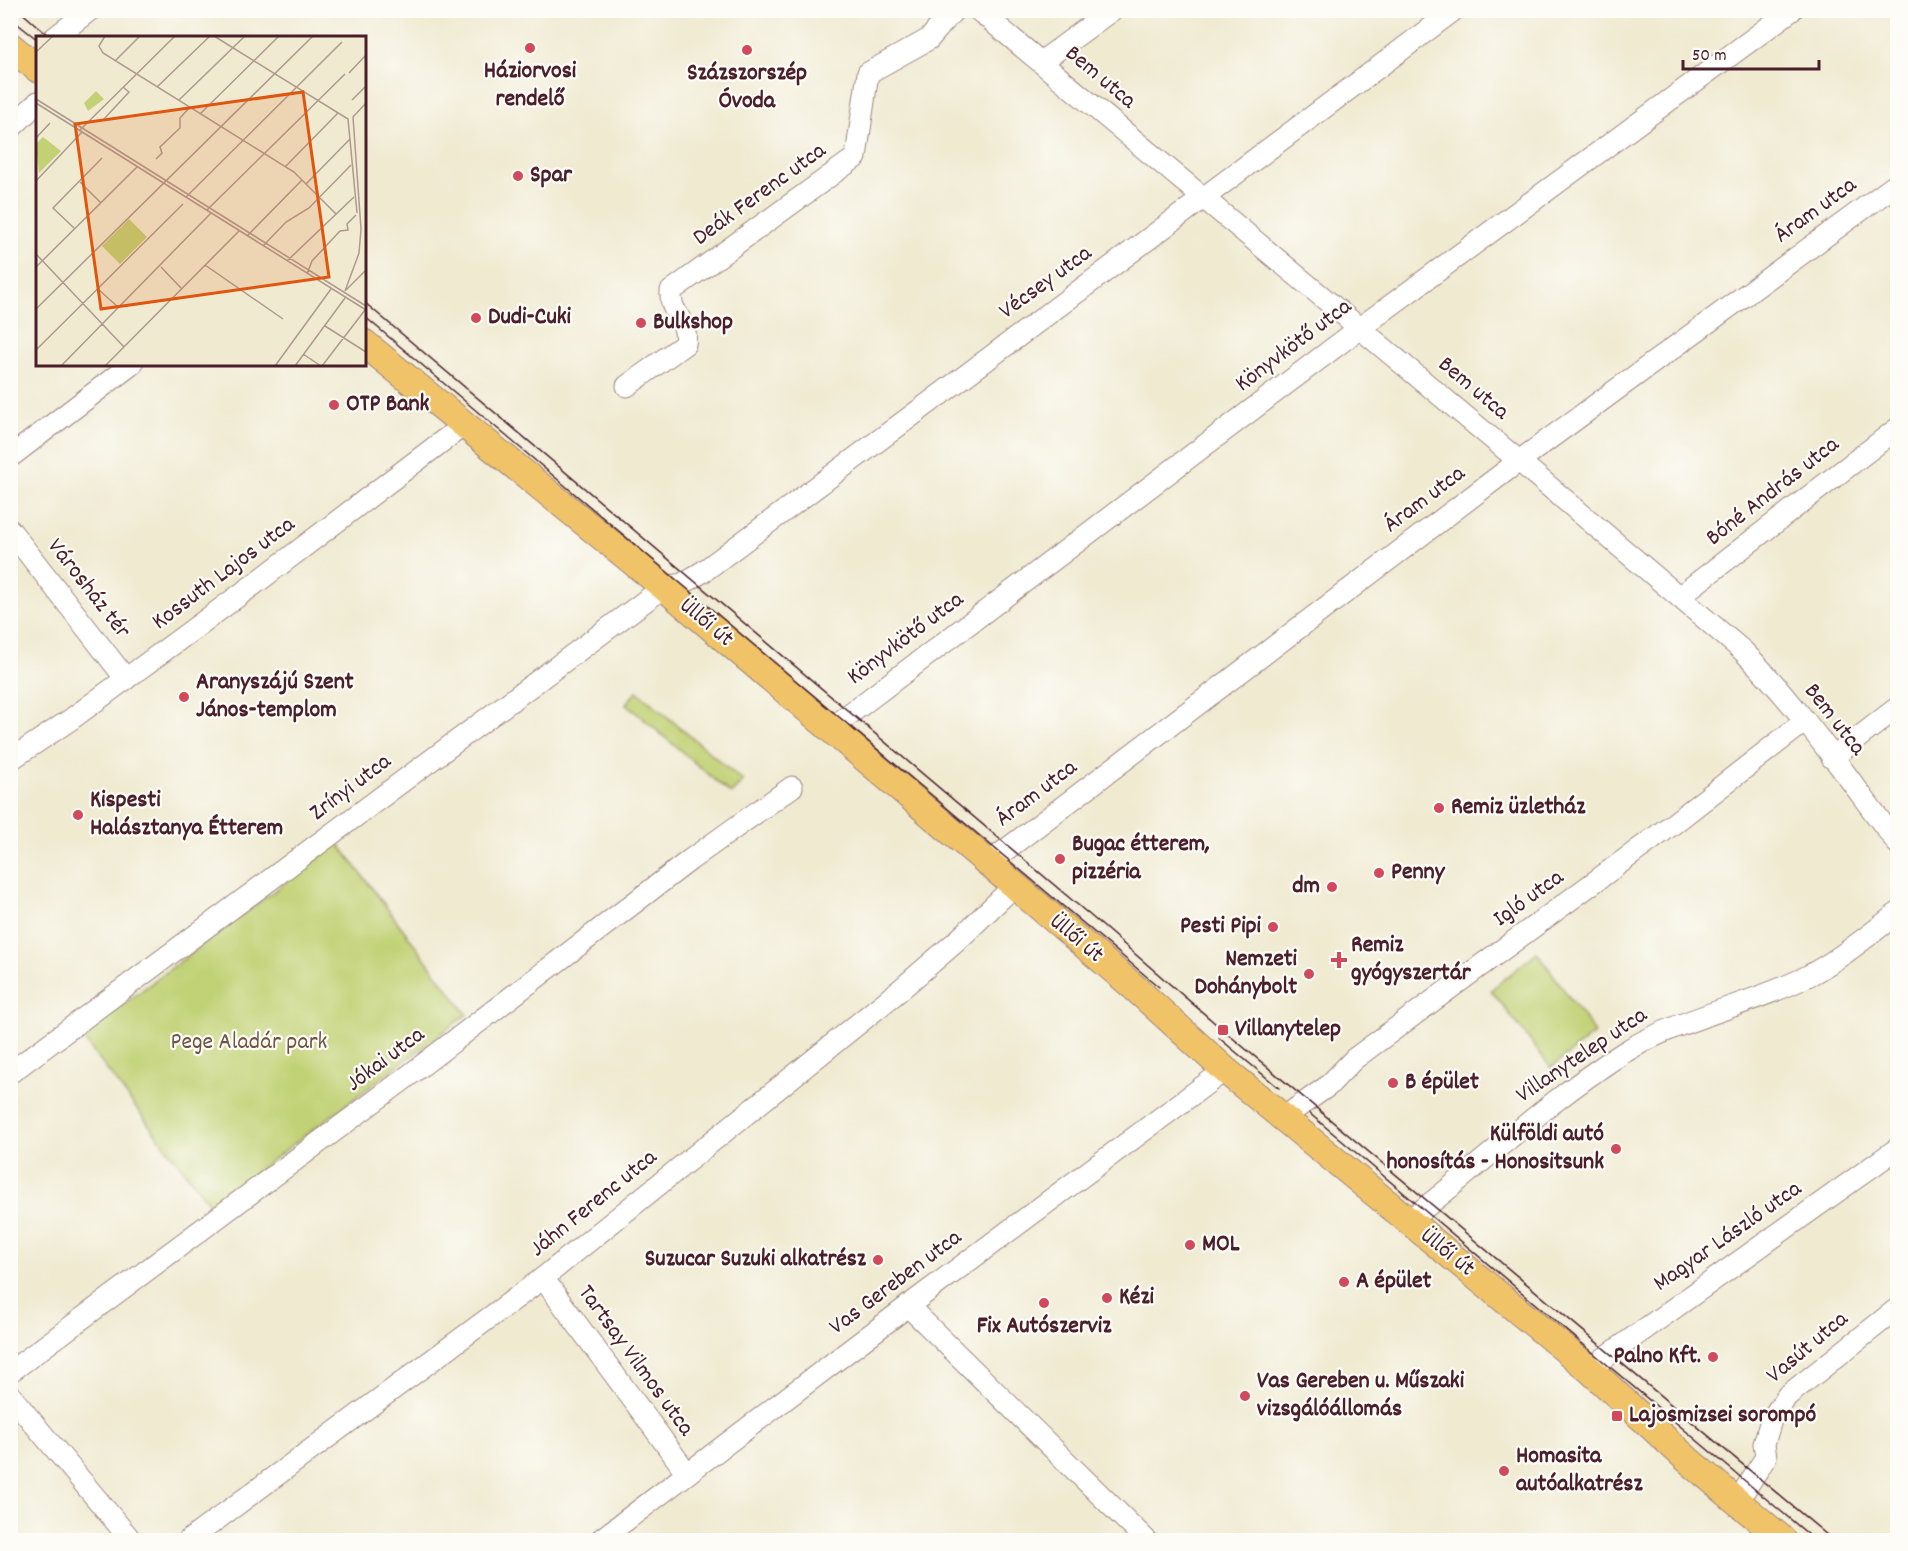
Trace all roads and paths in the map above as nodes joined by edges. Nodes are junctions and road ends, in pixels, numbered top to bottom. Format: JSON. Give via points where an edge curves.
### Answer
{"nodes":[{"id":1,"x":90,"y":10,"type":"edge"},
{"id":2,"x":954,"y":10,"type":"edge"},
{"id":3,"x":978,"y":10,"type":"edge"},
{"id":4,"x":1112,"y":10,"type":"edge"},
{"id":5,"x":1454,"y":10,"type":"edge"},
{"id":6,"x":1792,"y":10,"type":"edge"},
{"id":7,"x":57,"y":36,"type":"edge"},
{"id":8,"x":1041,"y":62,"type":"junction"},
{"id":9,"x":36,"y":104,"type":"edge"},
{"id":10,"x":10,"y":129,"type":"edge"},
{"id":11,"x":1898,"y":183,"type":"edge"},
{"id":12,"x":1204,"y":199,"type":"junction"},
{"id":13,"x":1360,"y":328,"type":"junction"},
{"id":14,"x":366,"y":345,"type":"edge"},
{"id":15,"x":129,"y":366,"type":"edge"},
{"id":16,"x":627,"y":386,"type":"dead end"},
{"id":17,"x":465,"y":424,"type":"junction"},
{"id":18,"x":1898,"y":428,"type":"edge"},
{"id":19,"x":10,"y":457,"type":"edge"},
{"id":20,"x":1519,"y":461,"type":"junction"},
{"id":21,"x":10,"y":530,"type":"edge"},
{"id":22,"x":664,"y":587,"type":"junction"},
{"id":23,"x":1680,"y":596,"type":"junction"},
{"id":24,"x":126,"y":679,"type":"junction"},
{"id":25,"x":1898,"y":707,"type":"edge"},
{"id":26,"x":1804,"y":722,"type":"junction"},
{"id":27,"x":831,"y":728,"type":"junction"},
{"id":28,"x":1832,"y":758,"type":"junction"},
{"id":29,"x":10,"y":760,"type":"edge"},
{"id":30,"x":792,"y":787,"type":"dead end"},
{"id":31,"x":1898,"y":844,"type":"edge"},
{"id":32,"x":987,"y":864,"type":"junction"},
{"id":33,"x":1013,"y":887,"type":"junction"},
{"id":34,"x":1898,"y":913,"type":"edge"},
{"id":35,"x":1225,"y":1070,"type":"junction"},
{"id":36,"x":10,"y":1073,"type":"edge"},
{"id":37,"x":1284,"y":1117,"type":"junction"},
{"id":38,"x":1898,"y":1148,"type":"edge"},
{"id":39,"x":1408,"y":1221,"type":"junction"},
{"id":40,"x":543,"y":1278,"type":"junction"},
{"id":41,"x":908,"y":1306,"type":"junction"},
{"id":42,"x":1898,"y":1308,"type":"edge"},
{"id":43,"x":1589,"y":1369,"type":"junction"},
{"id":44,"x":10,"y":1372,"type":"edge"},
{"id":45,"x":10,"y":1395,"type":"edge"},
{"id":46,"x":687,"y":1473,"type":"junction"},
{"id":47,"x":1737,"y":1502,"type":"junction"},
{"id":48,"x":131,"y":1540,"type":"edge"},
{"id":49,"x":189,"y":1540,"type":"edge"},
{"id":50,"x":600,"y":1540,"type":"edge"},
{"id":51,"x":1146,"y":1540,"type":"edge"},
{"id":52,"x":1783,"y":1540,"type":"edge"}],
"edges":[{"from":1,"to":7,"type":"street"},
{"from":2,"to":16,"type":"street","name":"Deák Ferenc utca","via":[[929,39],[868,73],[856,157],[672,291],[673,308],[687,332],[685,344]]},
{"from":3,"to":8,"type":"street","name":"Bem utca"},
{"from":4,"to":8,"type":"street"},
{"from":5,"to":12,"type":"street","name":"Vécsey utca"},
{"from":6,"to":13,"type":"street","name":"Könyvkötő utca"},
{"from":8,"to":12,"type":"street","name":"Bem utca"},
{"from":9,"to":10,"type":"street"},
{"from":11,"to":20,"type":"street","name":"Áram utca"},
{"from":12,"to":13,"type":"street","name":"Bem utca"},
{"from":12,"to":22,"type":"street","name":"Vécsey utca","via":[[692,579]]},
{"from":13,"to":20,"type":"street","name":"Bem utca"},
{"from":13,"to":27,"type":"street","name":"Könyvkötő utca"},
{"from":14,"to":17,"type":"main road","name":"Üllői út"},
{"from":15,"to":19,"type":"street"},
{"from":17,"to":22,"type":"main road","name":"Üllői út"},
{"from":17,"to":24,"type":"street","name":"Kossuth Lajos utca"},
{"from":18,"to":23,"type":"street","name":"Bóné András utca"},
{"from":20,"to":23,"type":"street","name":"Bem utca"},
{"from":20,"to":32,"type":"street","name":"Áram utca"},
{"from":21,"to":24,"type":"street","name":"Városház tér"},
{"from":22,"to":27,"type":"main road","name":"Üllői út"},
{"from":22,"to":36,"type":"street","name":"Zrínyi utca"},
{"from":23,"to":26,"type":"street","name":"Bem utca","via":[[1760,668]]},
{"from":24,"to":29,"type":"street","name":"Kossuth Lajos utca"},
{"from":25,"to":28,"type":"street"},
{"from":26,"to":28,"type":"street","name":"Bem utca"},
{"from":26,"to":37,"type":"street","name":"Igló utca","via":[[1673,824],[1354,1059],[1328,1086]]},
{"from":27,"to":32,"type":"main road","name":"Üllői út"},
{"from":28,"to":31,"type":"street","name":"Bem utca"},
{"from":30,"to":44,"type":"street","name":"Jókai utca"},
{"from":32,"to":33,"type":"main road","name":"Üllői út"},
{"from":33,"to":35,"type":"main road","name":"Üllői út","via":[[1135,988]]},
{"from":33,"to":40,"type":"street","name":"Jáhn Ferenc utca","via":[[900,990]]},
{"from":34,"to":39,"type":"street","name":"Villanytelep utca","via":[[1829,965],[1803,979],[1669,1028],[1624,1053],[1555,1101]]},
{"from":35,"to":37,"type":"main road","name":"Üllői út"},
{"from":35,"to":41,"type":"street","name":"Vas Gereben utca"},
{"from":37,"to":39,"type":"main road","name":"Üllői út"},
{"from":38,"to":43,"type":"street","name":"Magyar László utca"},
{"from":39,"to":43,"type":"main road","name":"Üllői út"},
{"from":40,"to":46,"type":"street","name":"Tartsay Vilmos utca"},
{"from":40,"to":49,"type":"street","name":"Jáhn Ferenc utca"},
{"from":41,"to":46,"type":"street","name":"Vas Gereben utca"},
{"from":41,"to":51,"type":"street"},
{"from":42,"to":47,"type":"street","name":"Vasút utca","via":[[1787,1396],[1771,1419],[1764,1444],[1766,1456]]},
{"from":43,"to":47,"type":"main road","name":"Üllői út"},
{"from":45,"to":48,"type":"street"},
{"from":46,"to":50,"type":"street","name":"Vas Gereben utca"},
{"from":47,"to":52,"type":"main road","name":"Üllői út"}]}
